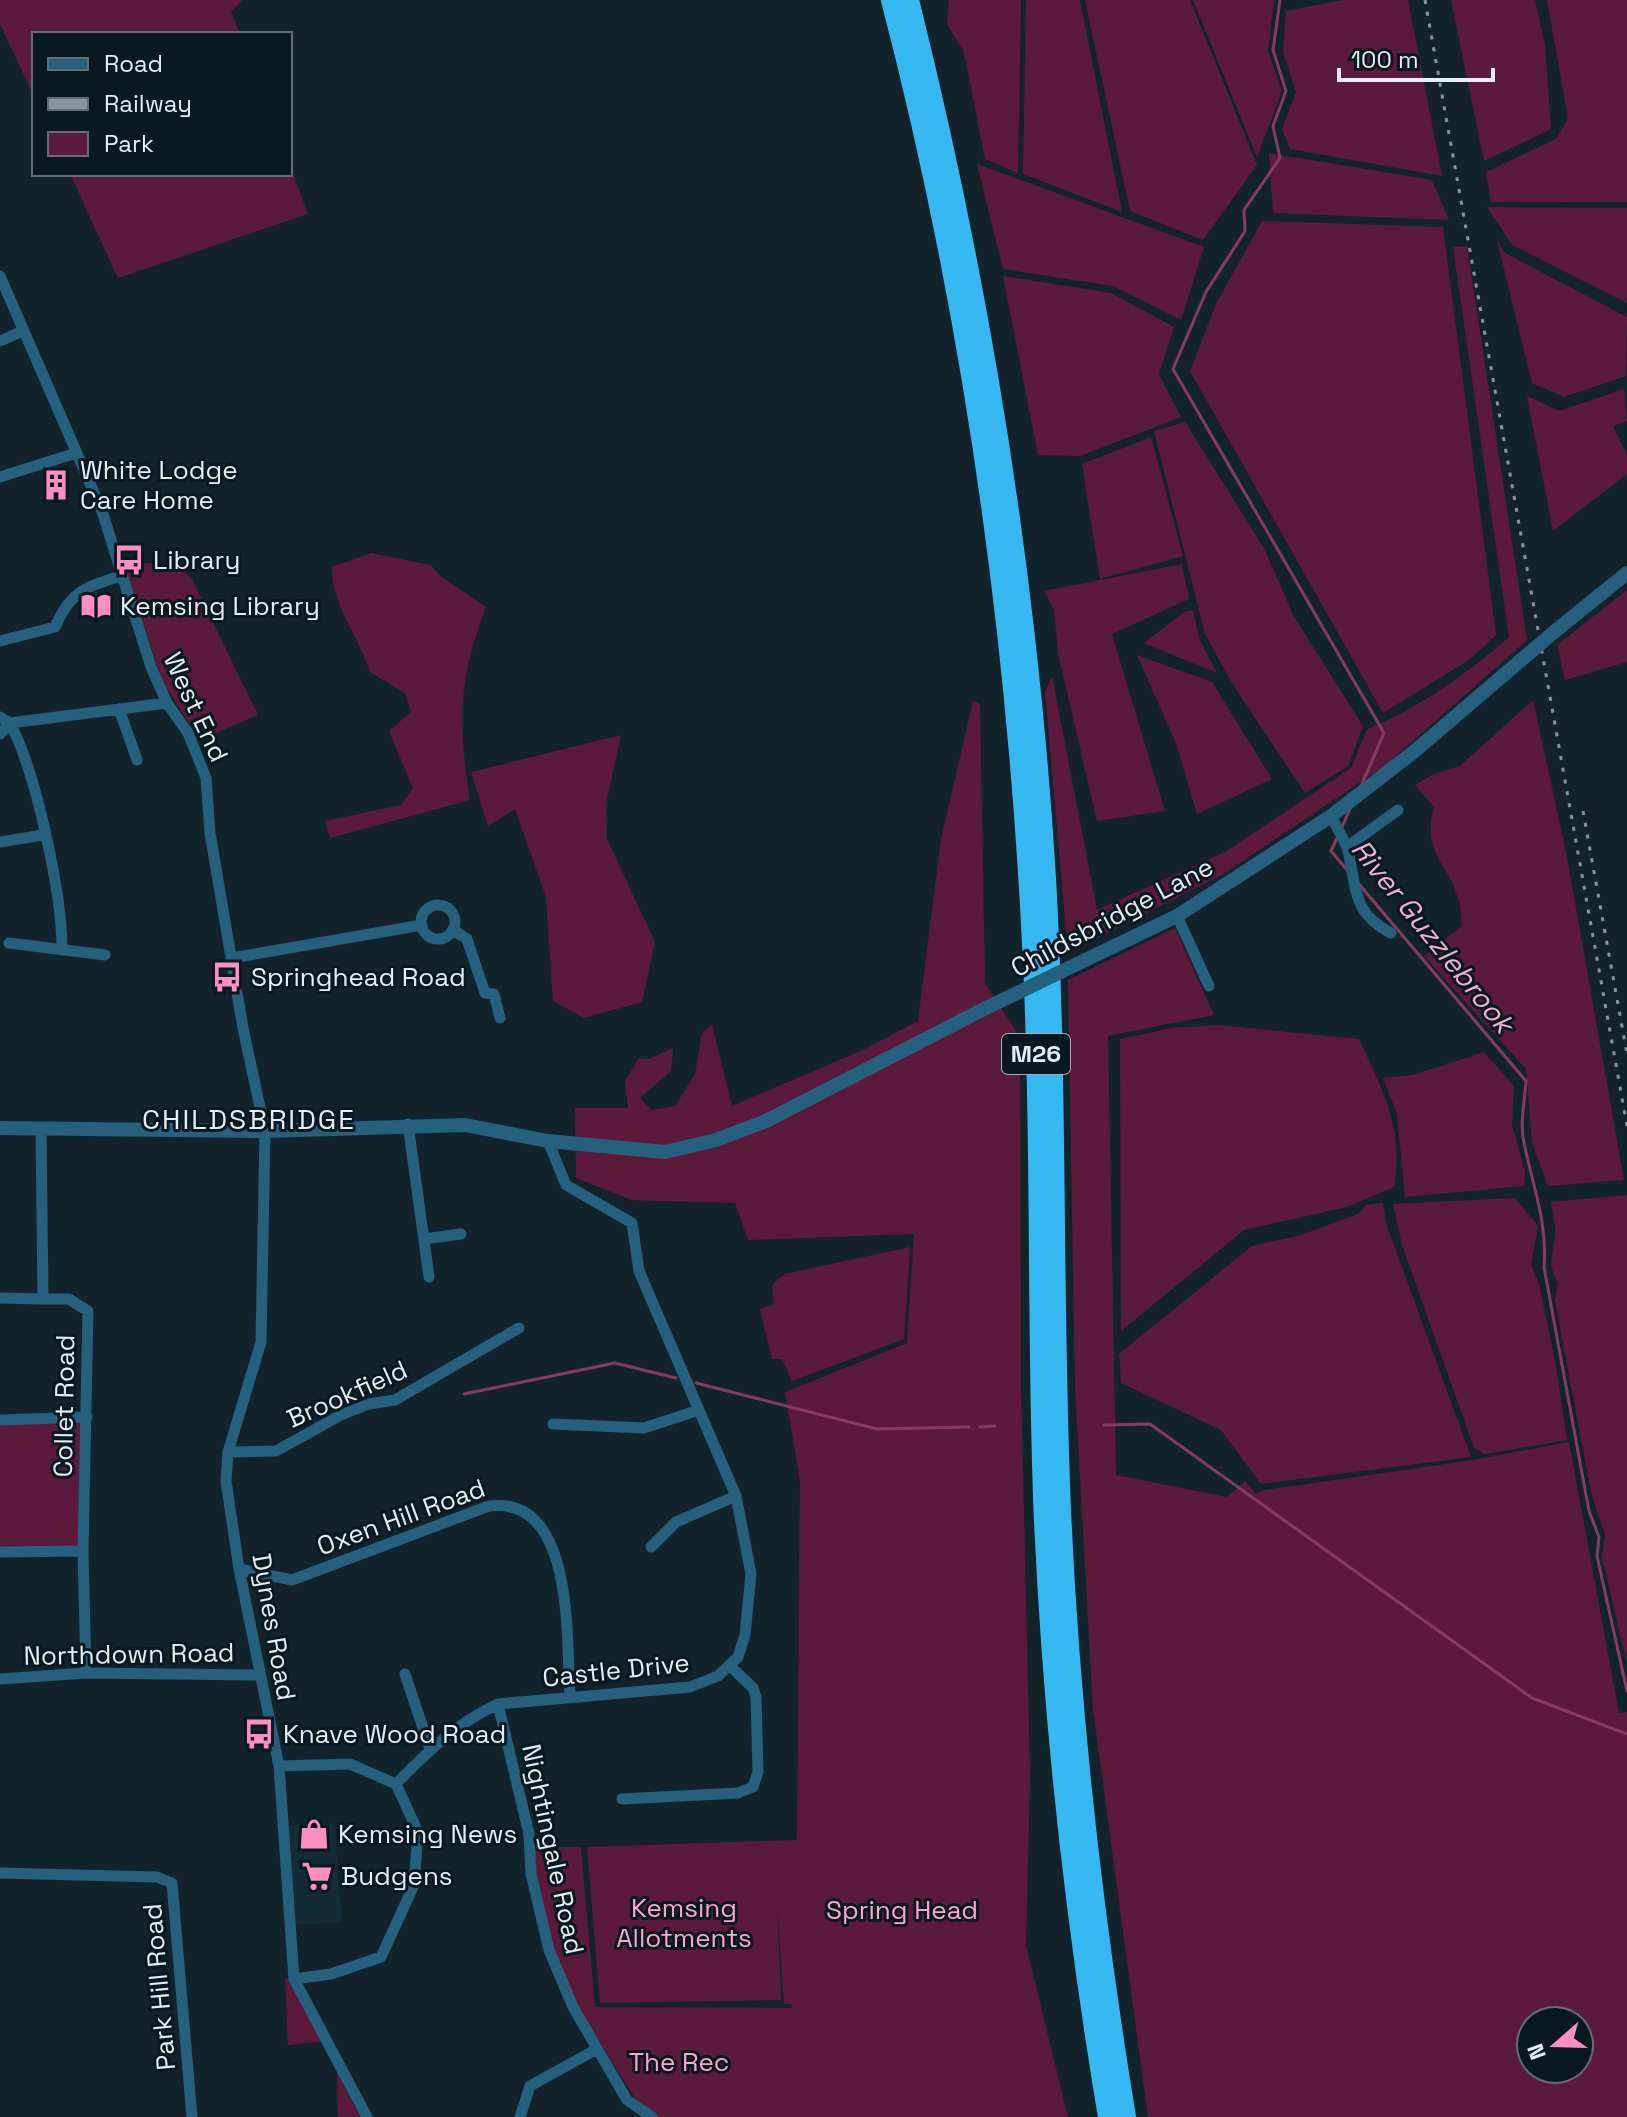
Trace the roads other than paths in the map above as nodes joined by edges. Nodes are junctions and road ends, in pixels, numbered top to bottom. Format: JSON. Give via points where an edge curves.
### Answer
{"nodes":[{"id":1,"x":891,"y":0,"type":"edge"},
{"id":2,"x":909,"y":0,"type":"edge"},
{"id":3,"x":0,"y":276,"type":"edge"},
{"id":4,"x":23,"y":331,"type":"junction"},
{"id":5,"x":0,"y":341,"type":"edge"},
{"id":6,"x":76,"y":453,"type":"junction"},
{"id":7,"x":0,"y":477,"type":"edge"},
{"id":8,"x":1627,"y":573,"type":"edge"},
{"id":9,"x":120,"y":576,"type":"junction"},
{"id":10,"x":0,"y":641,"type":"edge"},
{"id":11,"x":167,"y":703,"type":"junction"},
{"id":12,"x":119,"y":709,"type":"junction"},
{"id":13,"x":5,"y":720,"type":"edge"},
{"id":14,"x":0,"y":734,"type":"edge"},
{"id":15,"x":137,"y":760,"type":"dead end"},
{"id":16,"x":1398,"y":810,"type":"dead end"},
{"id":17,"x":1331,"y":816,"type":"junction"},
{"id":18,"x":43,"y":835,"type":"junction"},
{"id":19,"x":0,"y":842,"type":"edge"},
{"id":20,"x":1347,"y":847,"type":"junction"},
{"id":21,"x":1177,"y":916,"type":"junction"},
{"id":22,"x":422,"y":925,"type":"junction"},
{"id":23,"x":453,"y":930,"type":"junction"},
{"id":24,"x":1391,"y":933,"type":"dead end"},
{"id":25,"x":9,"y":943,"type":"dead end"},
{"id":26,"x":62,"y":950,"type":"junction"},
{"id":27,"x":105,"y":955,"type":"dead end"},
{"id":28,"x":232,"y":958,"type":"junction"},
{"id":29,"x":1209,"y":986,"type":"dead end"},
{"id":30,"x":500,"y":1018,"type":"dead end"},
{"id":31,"x":408,"y":1124,"type":"junction"},
{"id":32,"x":0,"y":1128,"type":"edge"},
{"id":33,"x":41,"y":1128,"type":"junction"},
{"id":34,"x":265,"y":1131,"type":"junction"},
{"id":35,"x":548,"y":1141,"type":"junction"},
{"id":36,"x":461,"y":1234,"type":"dead end"},
{"id":37,"x":424,"y":1239,"type":"junction"},
{"id":38,"x":429,"y":1277,"type":"dead end"},
{"id":39,"x":0,"y":1298,"type":"edge"},
{"id":40,"x":43,"y":1299,"type":"junction"},
{"id":41,"x":519,"y":1328,"type":"dead end"},
{"id":42,"x":699,"y":1410,"type":"junction"},
{"id":43,"x":87,"y":1417,"type":"junction"},
{"id":44,"x":0,"y":1420,"type":"edge"},
{"id":45,"x":553,"y":1424,"type":"dead end"},
{"id":46,"x":228,"y":1452,"type":"junction"},
{"id":47,"x":736,"y":1496,"type":"junction"},
{"id":48,"x":651,"y":1547,"type":"dead end"},
{"id":49,"x":83,"y":1551,"type":"junction"},
{"id":50,"x":0,"y":1552,"type":"edge"},
{"id":51,"x":239,"y":1569,"type":"junction"},
{"id":52,"x":730,"y":1666,"type":"junction"},
{"id":53,"x":86,"y":1673,"type":"junction"},
{"id":54,"x":405,"y":1674,"type":"dead end"},
{"id":55,"x":259,"y":1675,"type":"junction"},
{"id":56,"x":0,"y":1679,"type":"edge"},
{"id":57,"x":570,"y":1696,"type":"junction"},
{"id":58,"x":498,"y":1704,"type":"junction"},
{"id":59,"x":430,"y":1749,"type":"junction"},
{"id":60,"x":279,"y":1766,"type":"junction"},
{"id":61,"x":396,"y":1784,"type":"junction"},
{"id":62,"x":622,"y":1799,"type":"dead end"},
{"id":63,"x":0,"y":1873,"type":"edge"},
{"id":64,"x":294,"y":1979,"type":"junction"},
{"id":65,"x":597,"y":2049,"type":"junction"},
{"id":66,"x":192,"y":2117,"type":"edge"},
{"id":67,"x":367,"y":2117,"type":"edge"},
{"id":68,"x":520,"y":2117,"type":"edge"},
{"id":69,"x":652,"y":2117,"type":"edge"},
{"id":70,"x":1108,"y":2117,"type":"edge"},
{"id":71,"x":1126,"y":2117,"type":"edge"}],
"edges":[{"from":1,"to":70,"type":"highway","number":"M26","via":[[968,358],[1014,697],[1036,1044],[1048,1589],[1071,1853]]},
{"from":2,"to":71,"type":"highway","number":"M26","via":[[985,358],[1029,668],[1053,1034],[1059,1444],[1069,1649],[1091,1875]]},
{"from":3,"to":4,"type":"street","name":"West End"},
{"from":4,"to":5,"type":"street"},
{"from":4,"to":6,"type":"street","name":"West End"},
{"from":6,"to":7,"type":"street"},
{"from":6,"to":9,"type":"street","name":"West End","via":[[102,511]]},
{"from":8,"to":17,"type":"street","name":"Childsbridge Lane","bridge":true},
{"from":9,"to":10,"type":"street","via":[[80,590],[65,605],[55,627]]},
{"from":9,"to":11,"type":"street","name":"West End"},
{"from":11,"to":12,"type":"street"},
{"from":11,"to":28,"type":"street","name":"West End","via":[[188,733],[206,778]]},
{"from":12,"to":13,"type":"street"},
{"from":12,"to":15,"type":"street"},
{"from":13,"to":14,"type":"street"},
{"from":13,"to":18,"type":"street","via":[[25,751]]},
{"from":16,"to":20,"type":"street"},
{"from":17,"to":20,"type":"street"},
{"from":17,"to":21,"type":"street","name":"Childsbridge Lane"},
{"from":18,"to":19,"type":"street"},
{"from":18,"to":26,"type":"street","via":[[62,921]]},
{"from":20,"to":24,"type":"street","via":[[1360,906],[1372,923]]},
{"from":21,"to":29,"type":"street"},
{"from":21,"to":35,"type":"street","name":"Childsbridge Lane","bridge":true,"via":[[796,1107],[716,1140],[665,1152]]},
{"from":22,"to":23,"type":"street","via":[[434,938]]},
{"from":22,"to":23,"type":"street","via":[[425,911],[440,905],[453,914]]},
{"from":22,"to":28,"type":"street"},
{"from":23,"to":30,"type":"street","via":[[467,939],[485,993],[494,994]]},
{"from":25,"to":26,"type":"street"},
{"from":26,"to":27,"type":"street"},
{"from":28,"to":34,"type":"street","name":"West End"},
{"from":31,"to":34,"type":"street","name":"Childsbridge Lane"},
{"from":31,"to":35,"type":"street","name":"Childsbridge Lane","via":[[465,1125]]},
{"from":31,"to":37,"type":"street"},
{"from":32,"to":33,"type":"street","name":"Childsbridge Lane"},
{"from":33,"to":34,"type":"street","name":"Childsbridge Lane"},
{"from":33,"to":40,"type":"street","name":"Collet Road"},
{"from":34,"to":46,"type":"street","name":"Dynes Road","via":[[261,1342]]},
{"from":35,"to":42,"type":"street","via":[[566,1185],[632,1223],[639,1271]]},
{"from":36,"to":37,"type":"street"},
{"from":37,"to":38,"type":"street"},
{"from":39,"to":40,"type":"street"},
{"from":40,"to":43,"type":"street","name":"Collet Road","via":[[69,1299],[88,1311]]},
{"from":41,"to":46,"type":"street","name":"Brookfield","via":[[395,1400],[341,1415],[276,1451]]},
{"from":42,"to":45,"type":"street","via":[[644,1428]]},
{"from":42,"to":47,"type":"street"},
{"from":43,"to":44,"type":"street"},
{"from":43,"to":49,"type":"street","name":"Collet Road"},
{"from":46,"to":51,"type":"street","name":"Dynes Road","via":[[226,1481]]},
{"from":47,"to":48,"type":"street","via":[[676,1522]]},
{"from":47,"to":52,"type":"street","via":[[751,1580],[743,1646]]},
{"from":49,"to":50,"type":"street"},
{"from":49,"to":53,"type":"street","name":"Collet Road"},
{"from":51,"to":55,"type":"street","name":"Dynes Road"},
{"from":51,"to":57,"type":"street","name":"Oxen Hill Road","via":[[292,1580],[489,1506],[518,1506],[542,1525],[553,1550],[565,1614]]},
{"from":52,"to":57,"type":"street","name":"Castle Drive","via":[[690,1687]]},
{"from":52,"to":62,"type":"street","via":[[756,1697],[758,1772],[753,1787],[738,1793]]},
{"from":53,"to":55,"type":"street","name":"Northdown Road"},
{"from":53,"to":56,"type":"street","name":"Northdown Road"},
{"from":54,"to":59,"type":"street"},
{"from":55,"to":60,"type":"street","name":"Dynes Road"},
{"from":57,"to":58,"type":"street","name":"Castle Drive"},
{"from":58,"to":59,"type":"street","name":"Castle Drive"},
{"from":58,"to":65,"type":"street","name":"Nightingale Road","via":[[549,1950]]},
{"from":59,"to":61,"type":"street","name":"Castle Drive"},
{"from":60,"to":61,"type":"street","via":[[350,1764]]},
{"from":60,"to":64,"type":"street","name":"Dynes Road"},
{"from":61,"to":64,"type":"street","via":[[418,1832],[414,1885],[381,1957],[331,1974]]},
{"from":63,"to":66,"type":"street","name":"Park Hill Road","via":[[157,1877],[172,1883]]},
{"from":64,"to":67,"type":"street","name":"Dynes Road"},
{"from":65,"to":68,"type":"street","via":[[530,2086]]},
{"from":65,"to":69,"type":"street","name":"Nightingale Road","via":[[627,2100]]}]}
